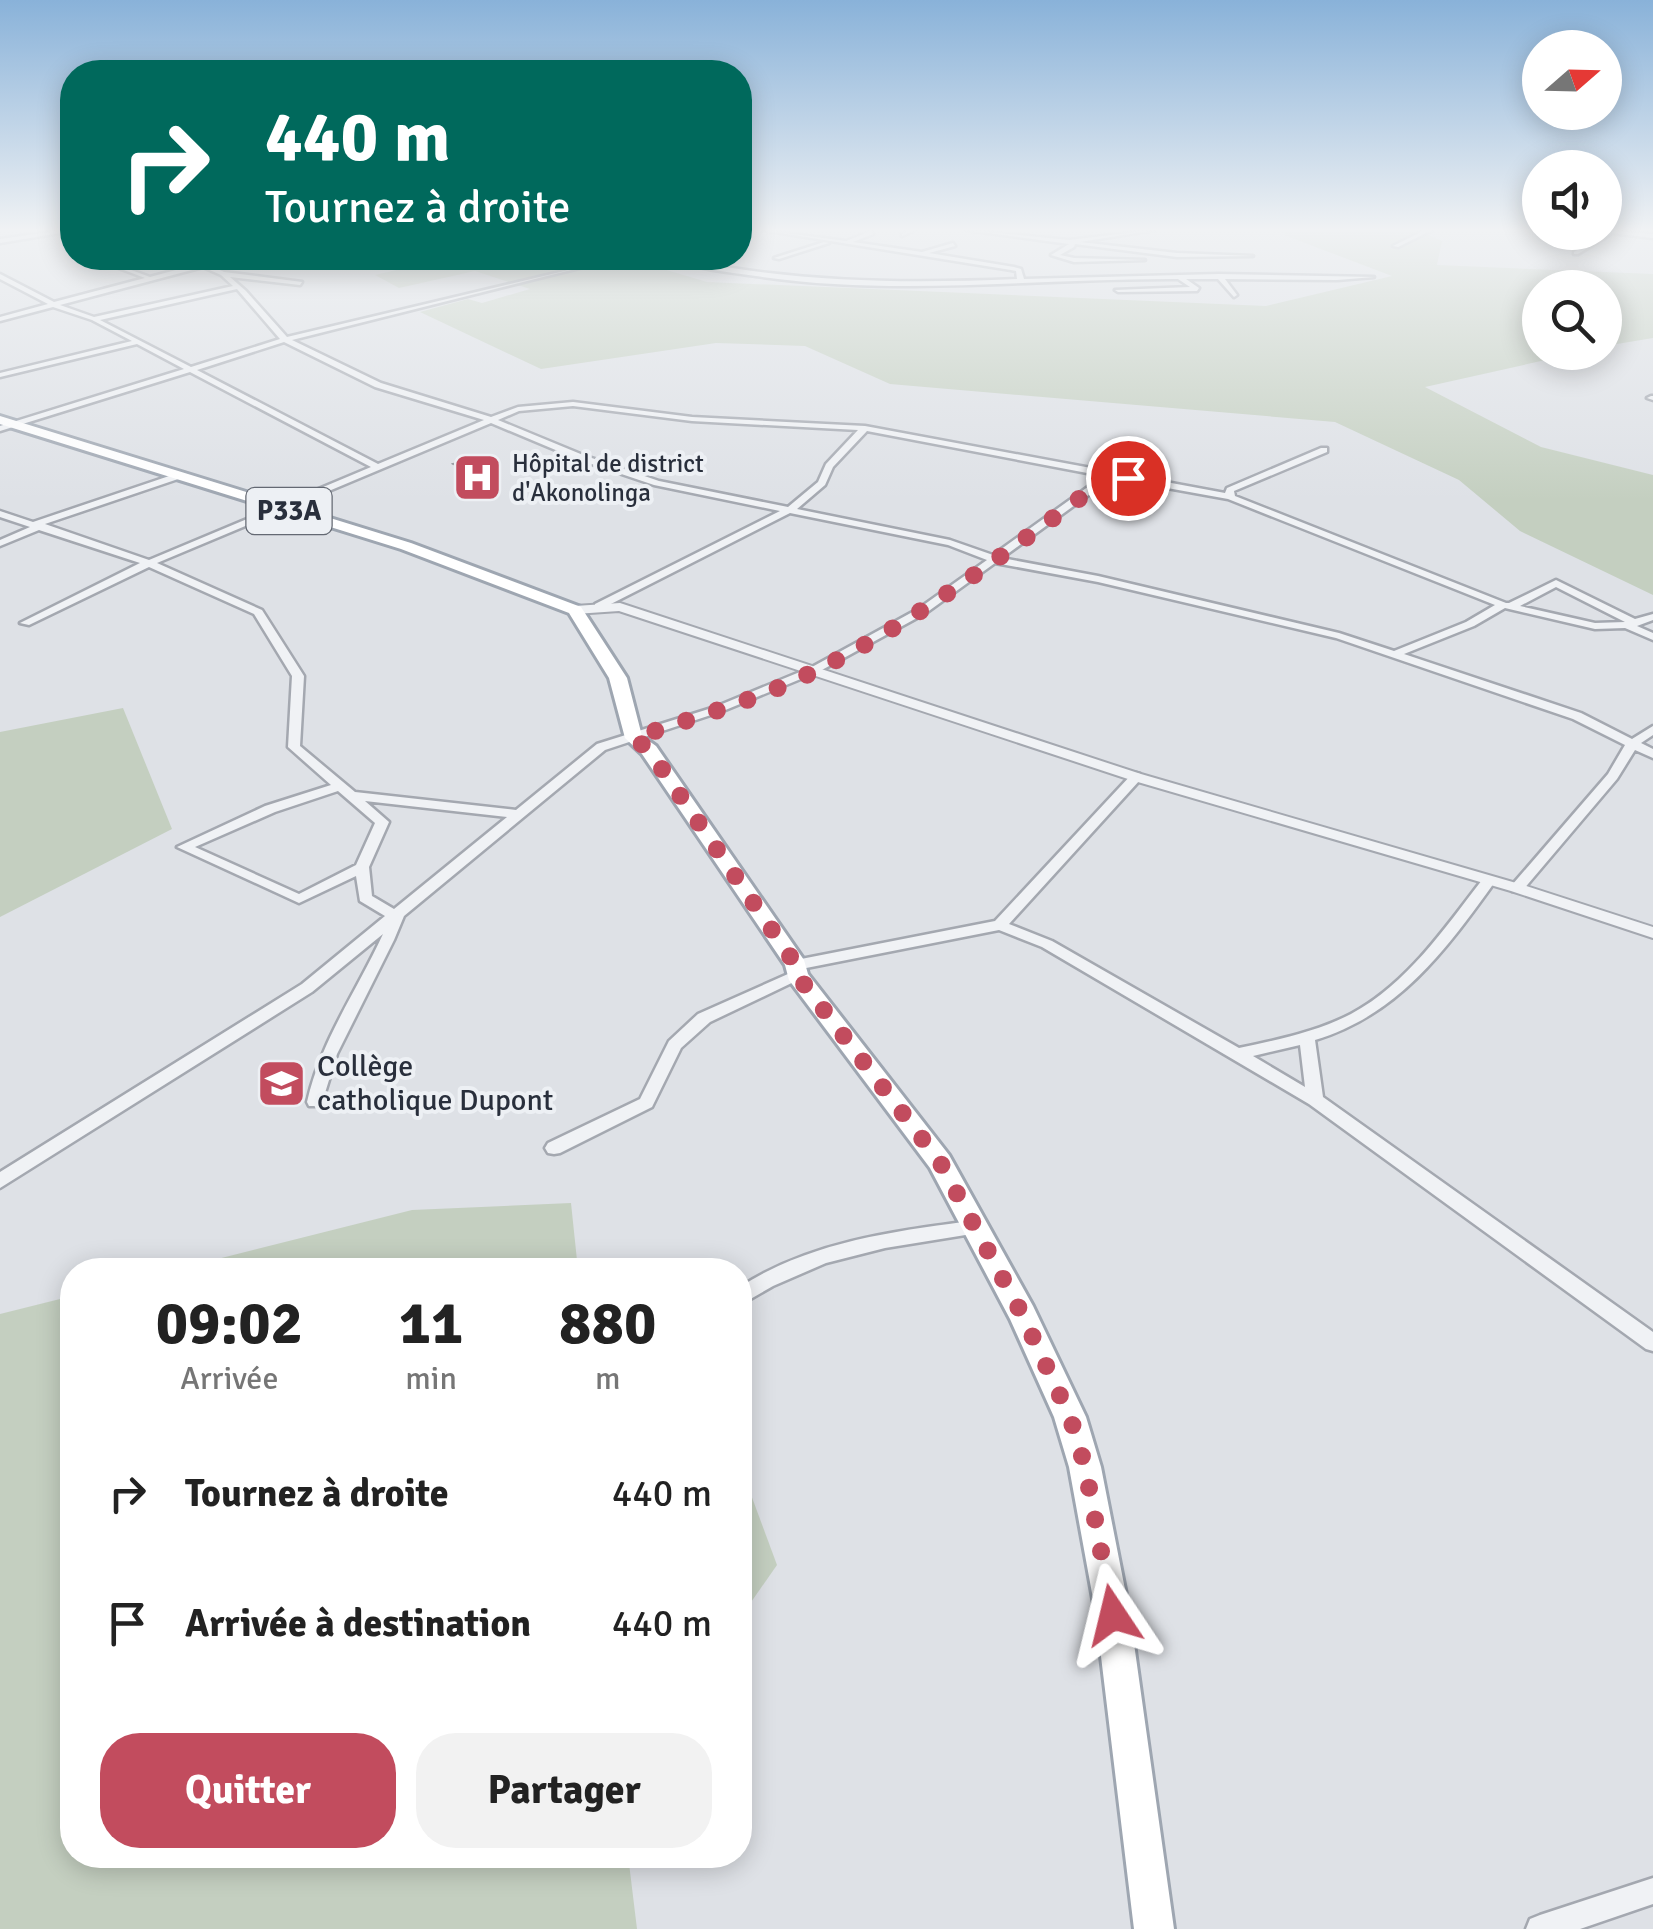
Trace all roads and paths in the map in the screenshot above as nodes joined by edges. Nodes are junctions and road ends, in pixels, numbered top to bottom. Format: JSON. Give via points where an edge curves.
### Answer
{"nodes":[{"id":1,"x":96,"y":320,"type":"edge"},
{"id":2,"x":268,"y":320,"type":"edge"},
{"id":3,"x":364,"y":320,"type":"edge"},
{"id":4,"x":286,"y":340,"type":"junction"},
{"id":5,"x":134,"y":343,"type":"junction"},
{"id":6,"x":186,"y":370,"type":"junction"},
{"id":7,"x":0,"y":375,"type":"edge"},
{"id":8,"x":488,"y":419,"type":"junction"},
{"id":9,"x":4,"y":424,"type":"edge"},
{"id":10,"x":865,"y":428,"type":"junction"},
{"id":11,"x":1324,"y":450,"type":"dead end"},
{"id":12,"x":379,"y":468,"type":"junction"},
{"id":13,"x":180,"y":475,"type":"junction"},
{"id":14,"x":1110,"y":476,"type":"junction"},
{"id":15,"x":1230,"y":498,"type":"junction"},
{"id":16,"x":279,"y":508,"type":"junction"},
{"id":17,"x":791,"y":510,"type":"junction"},
{"id":18,"x":0,"y":514,"type":"edge"},
{"id":19,"x":39,"y":525,"type":"junction"},
{"id":20,"x":0,"y":542,"type":"edge"},
{"id":21,"x":997,"y":560,"type":"junction"},
{"id":22,"x":149,"y":562,"type":"junction"},
{"id":23,"x":1508,"y":606,"type":"junction"},
{"id":24,"x":587,"y":608,"type":"junction"},
{"id":25,"x":1653,"y":617,"type":"edge"},
{"id":26,"x":26,"y":623,"type":"dead end"},
{"id":27,"x":1631,"y":624,"type":"junction"},
{"id":28,"x":1653,"y":637,"type":"edge"},
{"id":29,"x":1393,"y":655,"type":"junction"},
{"id":30,"x":816,"y":669,"type":"junction"},
{"id":31,"x":1653,"y":730,"type":"edge"},
{"id":32,"x":634,"y":738,"type":"junction"},
{"id":33,"x":1632,"y":744,"type":"junction"},
{"id":34,"x":1653,"y":754,"type":"edge"},
{"id":35,"x":1136,"y":777,"type":"junction"},
{"id":36,"x":348,"y":791,"type":"junction"},
{"id":37,"x":516,"y":814,"type":"junction"},
{"id":38,"x":362,"y":867,"type":"junction"},
{"id":39,"x":1487,"y":882,"type":"junction"},
{"id":40,"x":1516,"y":888,"type":"junction"},
{"id":41,"x":397,"y":917,"type":"junction"},
{"id":42,"x":1000,"y":925,"type":"junction"},
{"id":43,"x":1653,"y":933,"type":"edge"},
{"id":44,"x":797,"y":970,"type":"junction"},
{"id":45,"x":1307,"y":1041,"type":"junction"},
{"id":46,"x":1238,"y":1054,"type":"junction"},
{"id":47,"x":1315,"y":1100,"type":"junction"},
{"id":48,"x":315,"y":1102,"type":"dead end"},
{"id":49,"x":554,"y":1148,"type":"dead end"},
{"id":50,"x":0,"y":1181,"type":"edge"},
{"id":51,"x":978,"y":1227,"type":"junction"},
{"id":52,"x":752,"y":1290,"type":"edge"},
{"id":53,"x":1653,"y":1343,"type":"edge"},
{"id":54,"x":1653,"y":1891,"type":"edge"},
{"id":55,"x":1154,"y":1929,"type":"edge"},
{"id":56,"x":1540,"y":1929,"type":"edge"}],
"edges":[{"from":1,"to":5,"type":"street"},
{"from":2,"to":4,"type":"street"},
{"from":3,"to":4,"type":"street"},
{"from":4,"to":6,"type":"street"},
{"from":4,"to":8,"type":"street","via":[[378,385]]},
{"from":5,"to":6,"type":"street"},
{"from":5,"to":7,"type":"street"},
{"from":6,"to":9,"type":"street"},
{"from":6,"to":12,"type":"street"},
{"from":8,"to":10,"type":"street","via":[[573,404],[692,419]]},
{"from":8,"to":12,"type":"street"},
{"from":8,"to":17,"type":"street","via":[[657,483]]},
{"from":9,"to":13,"type":"main road","number":"P33A"},
{"from":10,"to":14,"type":"street"},
{"from":10,"to":17,"type":"street"},
{"from":11,"to":15,"type":"street","via":[[1230,490]]},
{"from":12,"to":16,"type":"street"},
{"from":13,"to":16,"type":"main road","number":"P33A"},
{"from":13,"to":19,"type":"street"},
{"from":14,"to":15,"type":"street"},
{"from":14,"to":21,"type":"street"},
{"from":15,"to":23,"type":"street"},
{"from":16,"to":22,"type":"street"},
{"from":16,"to":24,"type":"main road","number":"P33A"},
{"from":17,"to":21,"type":"street","via":[[950,543]]},
{"from":17,"to":24,"type":"street"},
{"from":18,"to":19,"type":"street"},
{"from":19,"to":20,"type":"street"},
{"from":19,"to":22,"type":"street"},
{"from":21,"to":29,"type":"street","via":[[1283,623]]},
{"from":21,"to":30,"type":"street","via":[[922,612]]},
{"from":22,"to":26,"type":"street"},
{"from":22,"to":36,"type":"street","via":[[258,612],[298,676],[294,748]]},
{"from":23,"to":27,"type":"street","via":[[1595,626]]},
{"from":23,"to":27,"type":"street","via":[[1556,582]]},
{"from":23,"to":29,"type":"street"},
{"from":24,"to":30,"type":"street","via":[[620,607]]},
{"from":24,"to":32,"type":"main road","via":[[618,678]]},
{"from":25,"to":27,"type":"street"},
{"from":27,"to":28,"type":"street"},
{"from":29,"to":33,"type":"street","via":[[1577,716]]},
{"from":30,"to":32,"type":"street"},
{"from":30,"to":35,"type":"street"},
{"from":31,"to":33,"type":"street"},
{"from":32,"to":37,"type":"street","via":[[600,747]]},
{"from":32,"to":44,"type":"main road","via":[[649,750]]},
{"from":33,"to":34,"type":"street"},
{"from":33,"to":40,"type":"street","via":[[1613,776]]},
{"from":35,"to":39,"type":"street"},
{"from":35,"to":42,"type":"street"},
{"from":36,"to":37,"type":"street"},
{"from":36,"to":38,"type":"street","via":[[382,822]]},
{"from":36,"to":38,"type":"street","via":[[270,808],[184,847],[299,899]]},
{"from":37,"to":41,"type":"street"},
{"from":38,"to":41,"type":"street","via":[[365,898]]},
{"from":39,"to":40,"type":"street"},
{"from":39,"to":45,"type":"street","via":[[1426,964],[1372,1012]]},
{"from":40,"to":43,"type":"street"},
{"from":41,"to":48,"type":"street","via":[[320,1071]]},
{"from":41,"to":50,"type":"street","via":[[306,988]]},
{"from":42,"to":44,"type":"street"},
{"from":42,"to":46,"type":"street","via":[[1048,944]]},
{"from":44,"to":49,"type":"street","via":[[704,1018],[675,1045],[646,1103]]},
{"from":44,"to":51,"type":"main road","via":[[940,1162]]},
{"from":45,"to":46,"type":"street"},
{"from":45,"to":47,"type":"street"},
{"from":46,"to":47,"type":"street"},
{"from":47,"to":53,"type":"street"},
{"from":51,"to":52,"type":"street","via":[[833,1254]]},
{"from":51,"to":55,"type":"main road","via":[[1070,1417],[1085,1466],[1113,1615]]},
{"from":54,"to":56,"type":"street"}]}
